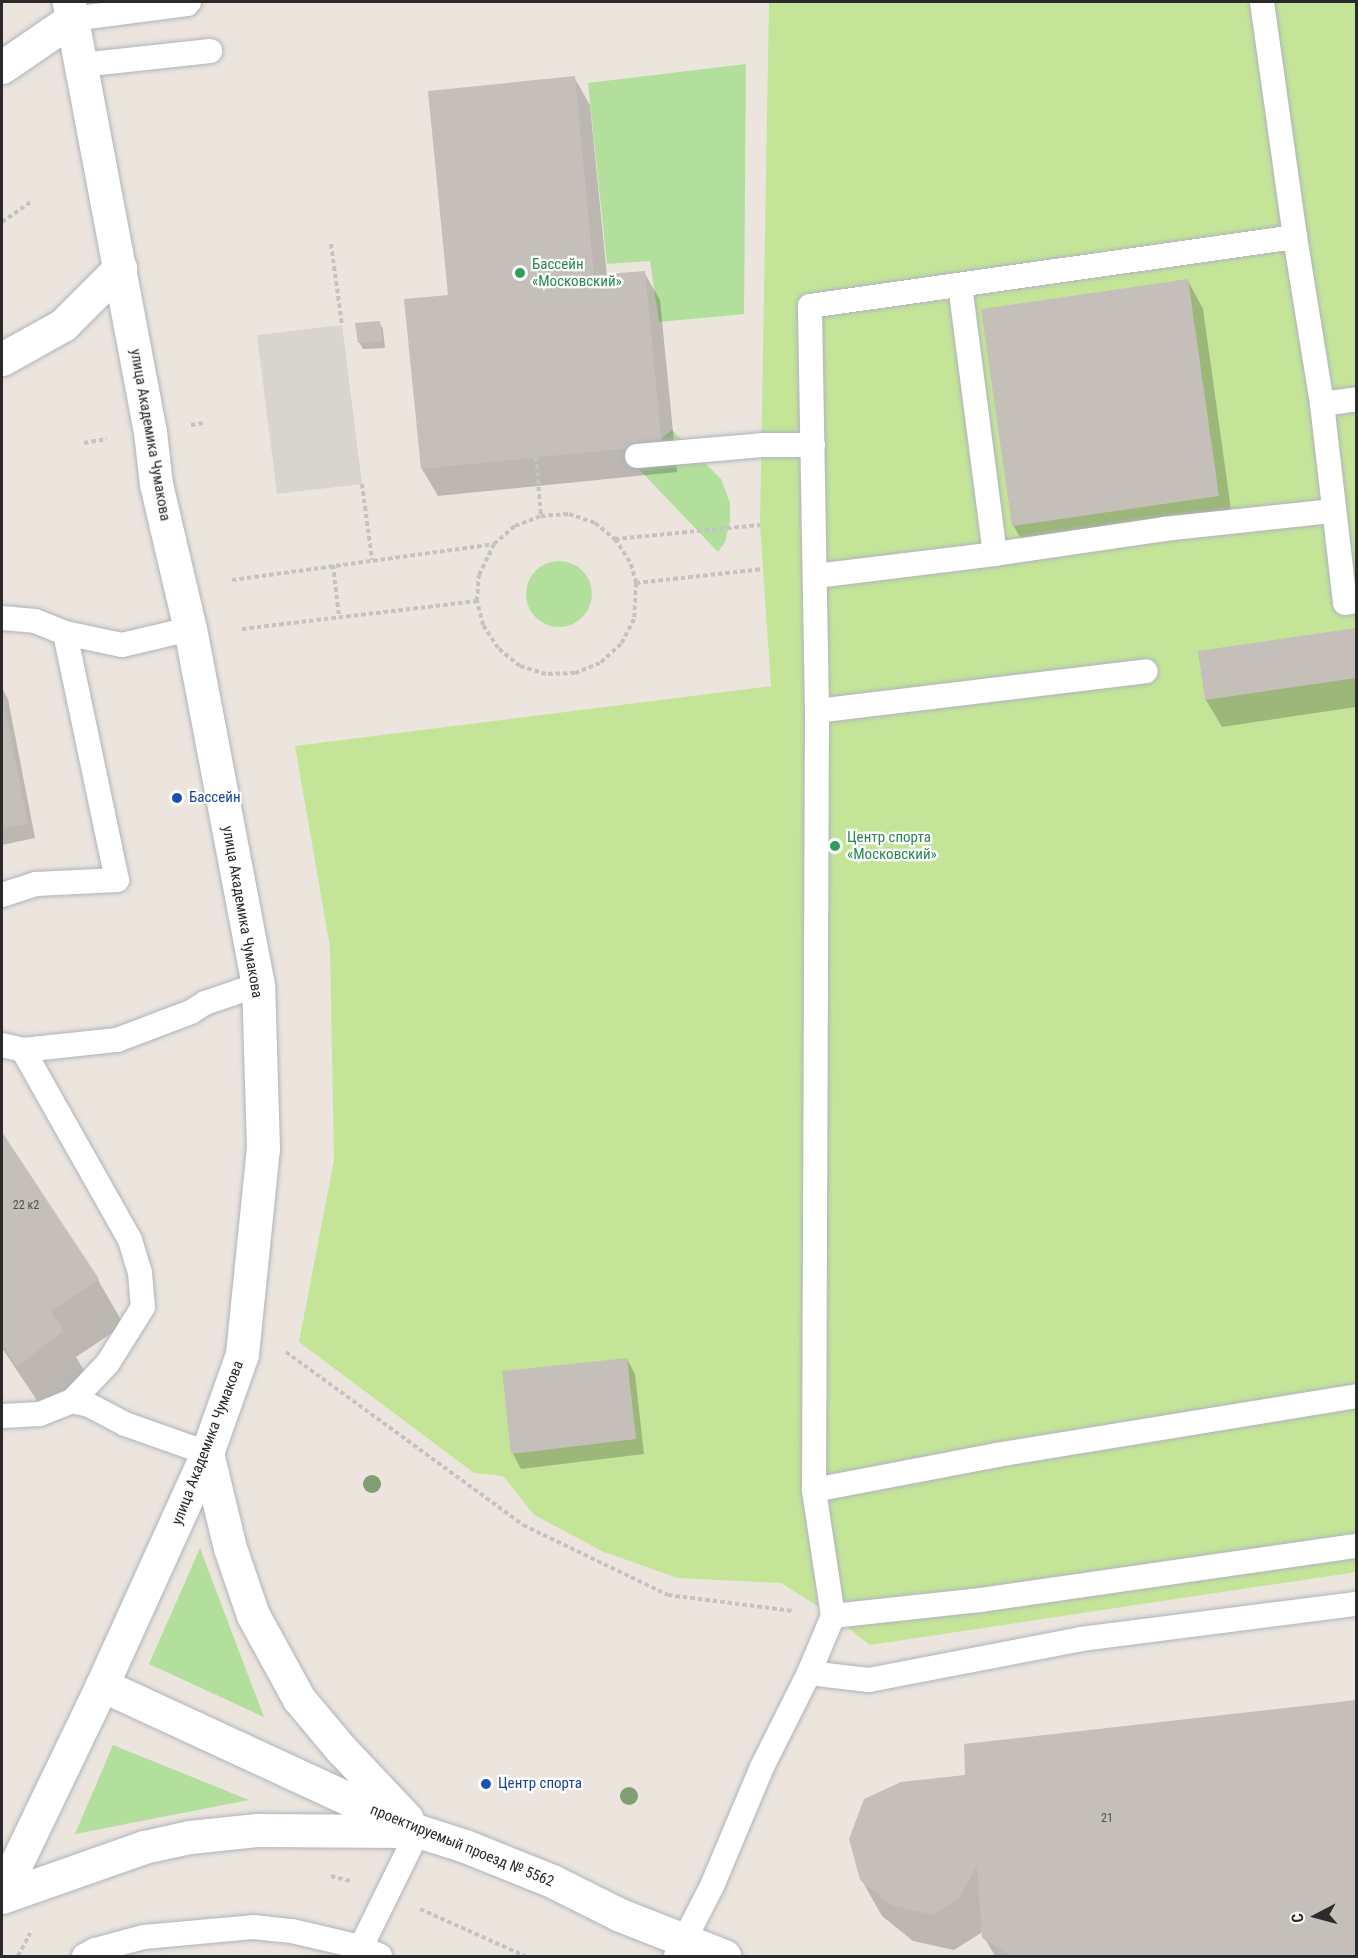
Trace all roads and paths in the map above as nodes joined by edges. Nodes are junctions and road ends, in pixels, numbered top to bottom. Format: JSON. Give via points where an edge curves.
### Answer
{"nodes":[{"id":1,"x":189,"y":2,"type":"edge"},
{"id":2,"x":1262,"y":2,"type":"edge"},
{"id":3,"x":70,"y":10,"type":"edge"},
{"id":4,"x":210,"y":51,"type":"dead end"},
{"id":5,"x":81,"y":65,"type":"junction"},
{"id":6,"x":2,"y":67,"type":"edge"},
{"id":7,"x":32,"y":201,"type":"dead end"},
{"id":8,"x":2,"y":222,"type":"edge"},
{"id":9,"x":1294,"y":237,"type":"junction"},
{"id":10,"x":331,"y":244,"type":"dead end"},
{"id":11,"x":120,"y":268,"type":"junction"},
{"id":12,"x":960,"y":285,"type":"junction"},
{"id":13,"x":342,"y":325,"type":"dead end"},
{"id":14,"x":2,"y":359,"type":"edge"},
{"id":15,"x":1356,"y":399,"type":"edge"},
{"id":16,"x":1322,"y":404,"type":"junction"},
{"id":17,"x":813,"y":445,"type":"junction"},
{"id":18,"x":637,"y":456,"type":"dead end"},
{"id":19,"x":536,"y":457,"type":"dead end"},
{"id":20,"x":362,"y":484,"type":"dead end"},
{"id":21,"x":1333,"y":511,"type":"junction"},
{"id":22,"x":541,"y":516,"type":"junction"},
{"id":23,"x":760,"y":525,"type":"dead end"},
{"id":24,"x":615,"y":539,"type":"junction"},
{"id":25,"x":494,"y":544,"type":"junction"},
{"id":26,"x":995,"y":554,"type":"junction"},
{"id":27,"x":372,"y":560,"type":"junction"},
{"id":28,"x":333,"y":565,"type":"junction"},
{"id":29,"x":764,"y":569,"type":"dead end"},
{"id":30,"x":816,"y":576,"type":"junction"},
{"id":31,"x":232,"y":580,"type":"dead end"},
{"id":32,"x":636,"y":583,"type":"junction"},
{"id":33,"x":477,"y":601,"type":"junction"},
{"id":34,"x":1356,"y":601,"type":"edge"},
{"id":35,"x":339,"y":616,"type":"junction"},
{"id":36,"x":2,"y":618,"type":"edge"},
{"id":37,"x":190,"y":629,"type":"junction"},
{"id":38,"x":242,"y":629,"type":"dead end"},
{"id":39,"x":65,"y":633,"type":"junction"},
{"id":40,"x":1146,"y":671,"type":"dead end"},
{"id":41,"x":818,"y":711,"type":"junction"},
{"id":42,"x":2,"y":895,"type":"edge"},
{"id":43,"x":258,"y":985,"type":"junction"},
{"id":44,"x":12,"y":1048,"type":"edge"},
{"id":45,"x":281,"y":1348,"type":"dead end"},
{"id":46,"x":1356,"y":1396,"type":"edge"},
{"id":47,"x":72,"y":1401,"type":"junction"},
{"id":48,"x":2,"y":1416,"type":"edge"},
{"id":49,"x":207,"y":1453,"type":"junction"},
{"id":50,"x":814,"y":1490,"type":"junction"},
{"id":51,"x":1356,"y":1546,"type":"edge"},
{"id":52,"x":1356,"y":1605,"type":"edge"},
{"id":53,"x":834,"y":1616,"type":"junction"},
{"id":54,"x":809,"y":1673,"type":"junction"},
{"id":55,"x":102,"y":1685,"type":"junction"},
{"id":56,"x":418,"y":1831,"type":"junction"},
{"id":57,"x":2,"y":1895,"type":"edge"},
{"id":58,"x":680,"y":1948,"type":"edge"},
{"id":59,"x":370,"y":1952,"type":"edge"},
{"id":60,"x":84,"y":1956,"type":"edge"},
{"id":61,"x":724,"y":1956,"type":"edge"}],
"edges":[{"from":1,"to":3,"type":"lane"},
{"from":2,"to":9,"type":"lane"},
{"from":3,"to":5,"type":"street","name":"улица Академика Чумакова"},
{"from":3,"to":6,"type":"street"},
{"from":4,"to":5,"type":"lane"},
{"from":5,"to":11,"type":"street","name":"улица Академика Чумакова"},
{"from":7,"to":8,"type":"path"},
{"from":9,"to":12,"type":"lane"},
{"from":9,"to":16,"type":"lane"},
{"from":10,"to":13,"type":"path"},
{"from":11,"to":14,"type":"street","via":[[63,325]]},
{"from":11,"to":37,"type":"street","name":"улица Академика Чумакова","via":[[156,484]]},
{"from":12,"to":17,"type":"lane","via":[[810,306]]},
{"from":12,"to":26,"type":"lane"},
{"from":15,"to":16,"type":"lane"},
{"from":16,"to":21,"type":"lane"},
{"from":17,"to":18,"type":"lane","via":[[762,445]]},
{"from":17,"to":30,"type":"lane"},
{"from":19,"to":22,"type":"path"},
{"from":20,"to":27,"type":"path"},
{"from":21,"to":26,"type":"lane","via":[[1164,529]]},
{"from":21,"to":34,"type":"lane","via":[[1345,603]]},
{"from":22,"to":24,"type":"path","via":[[569,514],[596,523]]},
{"from":22,"to":25,"type":"path","via":[[515,526]]},
{"from":23,"to":24,"type":"path"},
{"from":24,"to":32,"type":"path","via":[[631,564]]},
{"from":25,"to":27,"type":"path"},
{"from":25,"to":33,"type":"path","via":[[479,574]]},
{"from":26,"to":30,"type":"lane"},
{"from":27,"to":28,"type":"path"},
{"from":28,"to":31,"type":"path"},
{"from":28,"to":35,"type":"path"},
{"from":29,"to":32,"type":"path"},
{"from":30,"to":41,"type":"lane"},
{"from":32,"to":33,"type":"path","via":[[634,619],[621,644],[600,663],[574,673],[546,674],[520,666],[498,648],[483,625]]},
{"from":33,"to":35,"type":"path"},
{"from":35,"to":38,"type":"path"},
{"from":36,"to":39,"type":"lane","via":[[35,621]]},
{"from":37,"to":39,"type":"lane","via":[[122,645]]},
{"from":37,"to":43,"type":"street","name":"улица Академика Чумакова"},
{"from":39,"to":42,"type":"lane","via":[[117,880],[36,884]]},
{"from":40,"to":41,"type":"lane"},
{"from":41,"to":50,"type":"lane"},
{"from":43,"to":44,"type":"lane","via":[[117,1040]]},
{"from":43,"to":49,"type":"street","name":"улица Академика Чумакова","via":[[263,1149],[242,1354]]},
{"from":44,"to":47,"type":"lane","via":[[130,1240],[140,1273],[142,1306],[108,1363]]},
{"from":45,"to":53,"type":"path","via":[[523,1525],[668,1595]]},
{"from":46,"to":50,"type":"lane","via":[[997,1455]]},
{"from":47,"to":48,"type":"lane","via":[[40,1414]]},
{"from":47,"to":49,"type":"lane"},
{"from":49,"to":55,"type":"street","name":"улица Академика Чумакова"},
{"from":49,"to":56,"type":"street","via":[[230,1548],[253,1615],[300,1699],[340,1749]]},
{"from":50,"to":53,"type":"lane"},
{"from":51,"to":53,"type":"lane","via":[[981,1600]]},
{"from":52,"to":54,"type":"lane","via":[[1082,1639],[869,1680]]},
{"from":53,"to":54,"type":"lane"},
{"from":54,"to":58,"type":"lane"},
{"from":55,"to":56,"type":"street","name":"проектируемый проезд № 5562"},
{"from":55,"to":57,"type":"street","name":"улица Академика Чумакова"},
{"from":56,"to":57,"type":"street","via":[[257,1830],[190,1837],[144,1847]]},
{"from":56,"to":58,"type":"street","name":"проектируемый проезд № 5562","via":[[552,1881]]},
{"from":56,"to":59,"type":"lane"},
{"from":58,"to":61,"type":"street","name":"проектируемый проезд № 5562"},
{"from":59,"to":60,"type":"lane","via":[[292,1931],[253,1927],[144,1936]]}]}
